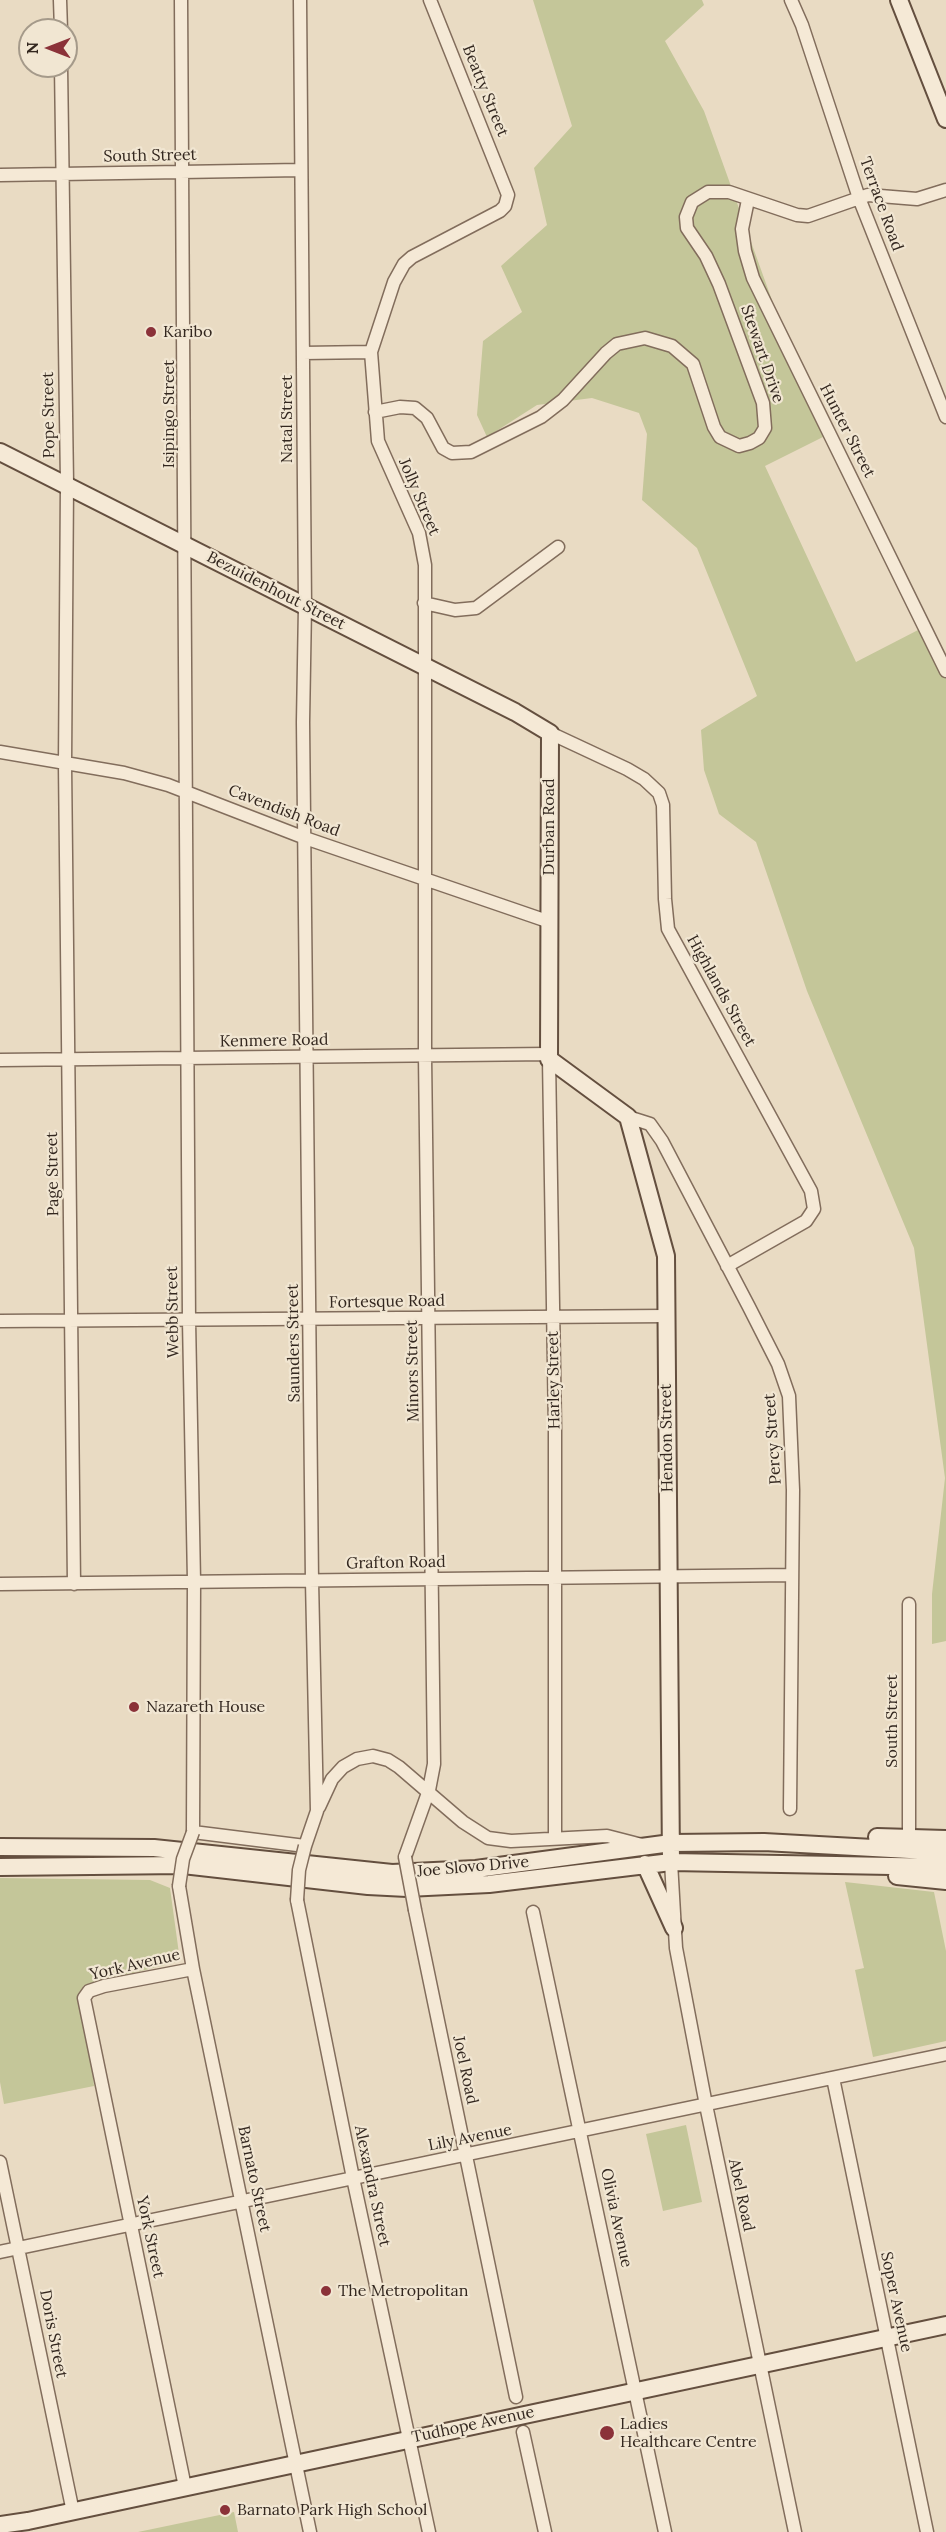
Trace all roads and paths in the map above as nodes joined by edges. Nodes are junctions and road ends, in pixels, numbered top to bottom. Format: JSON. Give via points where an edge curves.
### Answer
{"nodes":[{"id":1,"x":60,"y":0,"type":"edge"},
{"id":2,"x":181,"y":0,"type":"edge"},
{"id":3,"x":300,"y":0,"type":"edge"},
{"id":4,"x":430,"y":0,"type":"edge"},
{"id":5,"x":791,"y":0,"type":"edge"},
{"id":6,"x":899,"y":0,"type":"edge"},
{"id":7,"x":61,"y":18,"type":"edge"},
{"id":8,"x":61,"y":78,"type":"edge"},
{"id":9,"x":946,"y":119,"type":"edge"},
{"id":10,"x":300,"y":170,"type":"junction"},
{"id":11,"x":183,"y":172,"type":"junction"},
{"id":12,"x":62,"y":173,"type":"junction"},
{"id":13,"x":0,"y":175,"type":"edge"},
{"id":14,"x":946,"y":190,"type":"edge"},
{"id":15,"x":508,"y":195,"type":"joint"},
{"id":16,"x":859,"y":198,"type":"junction"},
{"id":17,"x":748,"y":200,"type":"junction"},
{"id":18,"x":371,"y":352,"type":"junction"},
{"id":19,"x":303,"y":353,"type":"junction"},
{"id":20,"x":375,"y":412,"type":"junction"},
{"id":21,"x":946,"y":417,"type":"edge"},
{"id":22,"x":0,"y":452,"type":"edge"},
{"id":23,"x":67,"y":483,"type":"junction"},
{"id":24,"x":186,"y":546,"type":"junction"},
{"id":25,"x":558,"y":548,"type":"dead end"},
{"id":26,"x":424,"y":603,"type":"junction"},
{"id":27,"x":304,"y":606,"type":"junction"},
{"id":28,"x":423,"y":665,"type":"junction"},
{"id":29,"x":946,"y":671,"type":"edge"},
{"id":30,"x":550,"y":733,"type":"junction"},
{"id":31,"x":0,"y":752,"type":"edge"},
{"id":32,"x":64,"y":764,"type":"junction"},
{"id":33,"x":186,"y":791,"type":"junction"},
{"id":34,"x":305,"y":837,"type":"junction"},
{"id":35,"x":424,"y":880,"type":"junction"},
{"id":36,"x":550,"y":922,"type":"junction"},
{"id":37,"x":425,"y":1056,"type":"junction"},
{"id":38,"x":306,"y":1057,"type":"junction"},
{"id":39,"x":549,"y":1057,"type":"junction"},
{"id":40,"x":189,"y":1059,"type":"junction"},
{"id":41,"x":0,"y":1060,"type":"edge"},
{"id":42,"x":69,"y":1060,"type":"junction"},
{"id":43,"x":628,"y":1117,"type":"junction"},
{"id":44,"x":727,"y":1266,"type":"junction"},
{"id":45,"x":553,"y":1316,"type":"junction"},
{"id":46,"x":666,"y":1316,"type":"junction"},
{"id":47,"x":429,"y":1318,"type":"junction"},
{"id":48,"x":189,"y":1320,"type":"junction"},
{"id":49,"x":310,"y":1320,"type":"junction"},
{"id":50,"x":0,"y":1321,"type":"edge"},
{"id":51,"x":72,"y":1321,"type":"junction"},
{"id":52,"x":792,"y":1575,"type":"junction"},
{"id":53,"x":555,"y":1578,"type":"junction"},
{"id":54,"x":668,"y":1578,"type":"junction"},
{"id":55,"x":432,"y":1579,"type":"junction"},
{"id":56,"x":194,"y":1581,"type":"junction"},
{"id":57,"x":312,"y":1581,"type":"junction"},
{"id":58,"x":0,"y":1584,"type":"edge"},
{"id":59,"x":74,"y":1584,"type":"junction"},
{"id":60,"x":909,"y":1604,"type":"dead end"},
{"id":61,"x":430,"y":1794,"type":"junction"},
{"id":62,"x":320,"y":1805,"type":"junction"},
{"id":63,"x":790,"y":1809,"type":"dead end"},
{"id":64,"x":193,"y":1833,"type":"junction"},
{"id":65,"x":555,"y":1838,"type":"junction"},
{"id":66,"x":946,"y":1839,"type":"edge"},
{"id":67,"x":671,"y":1843,"type":"junction"},
{"id":68,"x":305,"y":1846,"type":"junction"},
{"id":69,"x":644,"y":1846,"type":"junction"},
{"id":70,"x":0,"y":1847,"type":"edge"},
{"id":71,"x":910,"y":1852,"type":"junction"},
{"id":72,"x":946,"y":1852,"type":"edge"},
{"id":73,"x":405,"y":1857,"type":"joint"},
{"id":74,"x":671,"y":1862,"type":"junction"},
{"id":75,"x":645,"y":1864,"type":"junction"},
{"id":76,"x":862,"y":1866,"type":"junction"},
{"id":77,"x":0,"y":1867,"type":"edge"},
{"id":78,"x":946,"y":1867,"type":"edge"},
{"id":79,"x":946,"y":1881,"type":"edge"},
{"id":80,"x":533,"y":1912,"type":"dead end"},
{"id":81,"x":674,"y":1928,"type":"junction"},
{"id":82,"x":193,"y":1969,"type":"junction"},
{"id":83,"x":85,"y":1994,"type":"joint"},
{"id":84,"x":946,"y":2054,"type":"edge"},
{"id":85,"x":833,"y":2078,"type":"junction"},
{"id":86,"x":706,"y":2105,"type":"junction"},
{"id":87,"x":580,"y":2132,"type":"junction"},
{"id":88,"x":466,"y":2156,"type":"junction"},
{"id":89,"x":0,"y":2162,"type":"edge"},
{"id":90,"x":353,"y":2178,"type":"junction"},
{"id":91,"x":242,"y":2201,"type":"junction"},
{"id":92,"x":131,"y":2226,"type":"junction"},
{"id":93,"x":19,"y":2248,"type":"junction"},
{"id":94,"x":0,"y":2252,"type":"edge"},
{"id":95,"x":946,"y":2325,"type":"edge"},
{"id":96,"x":887,"y":2338,"type":"junction"},
{"id":97,"x":760,"y":2366,"type":"junction"},
{"id":98,"x":636,"y":2392,"type":"junction"},
{"id":99,"x":516,"y":2397,"type":"dead end"},
{"id":100,"x":523,"y":2432,"type":"dead end"},
{"id":101,"x":408,"y":2439,"type":"junction"},
{"id":102,"x":295,"y":2463,"type":"junction"},
{"id":103,"x":185,"y":2487,"type":"junction"},
{"id":104,"x":73,"y":2512,"type":"junction"},
{"id":105,"x":0,"y":2524,"type":"edge"},
{"id":106,"x":29,"y":2527,"type":"edge"},
{"id":107,"x":310,"y":2532,"type":"edge"},
{"id":108,"x":429,"y":2532,"type":"edge"},
{"id":109,"x":545,"y":2532,"type":"edge"},
{"id":110,"x":665,"y":2532,"type":"edge"},
{"id":111,"x":795,"y":2532,"type":"edge"},
{"id":112,"x":927,"y":2532,"type":"edge"}],
"edges":[{"from":1,"to":7,"type":"street"},
{"from":2,"to":11,"type":"street","name":"Isipingo Street"},
{"from":3,"to":10,"type":"street","name":"Natal Street"},
{"from":4,"to":15,"type":"street","name":"Beatty Street"},
{"from":5,"to":16,"type":"street","name":"Terrace Road"},
{"from":6,"to":9,"type":"street"},
{"from":8,"to":12,"type":"street","name":"Pope Street"},
{"from":10,"to":11,"type":"street","name":"South Street"},
{"from":10,"to":19,"type":"street","name":"Natal Street"},
{"from":11,"to":12,"type":"street","name":"South Street"},
{"from":11,"to":24,"type":"street","name":"Isipingo Street"},
{"from":12,"to":13,"type":"street","name":"South Street"},
{"from":12,"to":23,"type":"street","name":"Pope Street"},
{"from":14,"to":16,"type":"street","via":[[924,198],[877,194]]},
{"from":15,"to":18,"type":"street","name":"Jolly Street","via":[[500,211],[404,264],[394,282]]},
{"from":16,"to":17,"type":"street","via":[[808,216]]},
{"from":16,"to":21,"type":"street","name":"Terrace Road"},
{"from":17,"to":20,"type":"street","name":"Stewart Drive","via":[[729,192],[708,192],[692,202],[686,217],[687,228],[719,284],[763,403],[765,428],[759,438],[739,446],[720,437],[693,364],[672,346],[645,338],[617,344],[541,417],[471,452],[452,453],[443,448],[427,418],[415,408]]},
{"from":17,"to":29,"type":"street","name":"Hunter Street","via":[[742,229],[753,278]]},
{"from":18,"to":19,"type":"street"},
{"from":18,"to":20,"type":"street","name":"Jolly Street"},
{"from":19,"to":27,"type":"street","name":"Natal Street"},
{"from":20,"to":26,"type":"street","name":"Jolly Street","via":[[383,454],[420,533],[425,566]]},
{"from":22,"to":23,"type":"street","name":"Bezuidenhout Street"},
{"from":23,"to":24,"type":"street","name":"Bezuidenhout Street"},
{"from":23,"to":32,"type":"street","name":"Pope Street"},
{"from":24,"to":27,"type":"street","name":"Bezuidenhout Street"},
{"from":24,"to":33,"type":"street","name":"Isipingo Street"},
{"from":25,"to":26,"type":"street","via":[[476,608],[455,610]]},
{"from":26,"to":28,"type":"street","name":"Jolly Street"},
{"from":27,"to":28,"type":"street","name":"Bezuidenhout Street"},
{"from":27,"to":34,"type":"street","name":"Natal Street"},
{"from":28,"to":30,"type":"street","name":"Bezuidenhout Street"},
{"from":28,"to":35,"type":"street","name":"Jolly Street"},
{"from":30,"to":36,"type":"street","name":"Durban Road"},
{"from":30,"to":44,"type":"street","name":"Highlands Street","via":[[627,769],[660,793],[668,929],[811,1191],[814,1209],[806,1221]]},
{"from":31,"to":32,"type":"street","name":"Cavendish Road"},
{"from":32,"to":33,"type":"street","name":"Cavendish Road","via":[[124,773]]},
{"from":32,"to":42,"type":"street","name":"Page Street"},
{"from":33,"to":34,"type":"street","name":"Cavendish Road"},
{"from":33,"to":40,"type":"street","name":"Webb Street"},
{"from":34,"to":35,"type":"street","name":"Cavendish Road"},
{"from":34,"to":38,"type":"street","name":"Saunders Street"},
{"from":35,"to":36,"type":"street","name":"Cavendish Road"},
{"from":35,"to":37,"type":"street","name":"Minors Street"},
{"from":36,"to":39,"type":"street","name":"Harley Street"},
{"from":37,"to":38,"type":"street","name":"Kenmere Road"},
{"from":37,"to":39,"type":"street","name":"Kenmere Road"},
{"from":37,"to":47,"type":"street","name":"Minors Street"},
{"from":38,"to":40,"type":"street","name":"Kenmere Road"},
{"from":38,"to":49,"type":"street","name":"Saunders Street"},
{"from":39,"to":43,"type":"street"},
{"from":39,"to":45,"type":"street","name":"Harley Street"},
{"from":40,"to":42,"type":"street","name":"Kenmere Road"},
{"from":40,"to":48,"type":"street","name":"Webb Street"},
{"from":41,"to":42,"type":"street","name":"Kenmere Road"},
{"from":42,"to":51,"type":"street","name":"Page Street"},
{"from":43,"to":44,"type":"street","name":"Percy Street","via":[[650,1124],[662,1141]]},
{"from":43,"to":46,"type":"street","name":"Hendon Street","via":[[664,1244]]},
{"from":44,"to":52,"type":"street","name":"Percy Street","via":[[778,1364],[789,1396]]},
{"from":45,"to":46,"type":"street","name":"Fortesque Road"},
{"from":45,"to":47,"type":"street","name":"Fortesque Road"},
{"from":45,"to":53,"type":"street","name":"Harley Street"},
{"from":46,"to":54,"type":"street","name":"Hendon Street"},
{"from":47,"to":49,"type":"street","name":"Fortesque Road"},
{"from":47,"to":55,"type":"street","name":"Minors Street"},
{"from":48,"to":49,"type":"street","name":"Fortesque Road"},
{"from":48,"to":51,"type":"street","name":"Fortesque Road"},
{"from":48,"to":56,"type":"street","name":"Webb Street"},
{"from":49,"to":57,"type":"street","name":"Saunders Street"},
{"from":50,"to":51,"type":"street","name":"Fortesque Road"},
{"from":51,"to":59,"type":"street","name":"Page Street"},
{"from":52,"to":54,"type":"street","name":"Grafton Road"},
{"from":52,"to":63,"type":"street","name":"Percy Street"},
{"from":53,"to":54,"type":"street","name":"Grafton Road"},
{"from":53,"to":55,"type":"street","name":"Grafton Road"},
{"from":53,"to":65,"type":"street","name":"Harley Street"},
{"from":54,"to":67,"type":"street","name":"Hendon Street"},
{"from":55,"to":57,"type":"street","name":"Grafton Road"},
{"from":55,"to":61,"type":"street","name":"Minors Street","via":[[434,1764]]},
{"from":56,"to":57,"type":"street","name":"Grafton Road"},
{"from":56,"to":59,"type":"street","name":"Grafton Road"},
{"from":56,"to":64,"type":"street","name":"Webb Street"},
{"from":57,"to":62,"type":"street","name":"Saunders Street"},
{"from":58,"to":59,"type":"street","name":"Grafton Road"},
{"from":60,"to":71,"type":"street","name":"South Street"},
{"from":61,"to":62,"type":"street","via":[[383,1767],[368,1763],[351,1770]]},
{"from":61,"to":65,"type":"street","via":[[488,1838]]},
{"from":61,"to":73,"type":"street","name":"Minors Street"},
{"from":62,"to":68,"type":"street","name":"Saunders Street"},
{"from":64,"to":68,"type":"street"},
{"from":64,"to":82,"type":"street","name":"Barnato Street","bridge":true,"via":[[183,1859],[180,1886]]},
{"from":65,"to":69,"type":"street","via":[[607,1836]]},
{"from":66,"to":71,"type":"street"},
{"from":67,"to":69,"type":"street","name":"Joe Slovo Drive"},
{"from":67,"to":71,"type":"street","name":"Joe Slovo Drive","via":[[826,1845]]},
{"from":67,"to":74,"type":"street","name":"Hendon Street"},
{"from":68,"to":90,"type":"street","name":"Alexandra Street","bridge":true,"via":[[297,1900]]},
{"from":69,"to":70,"type":"street","name":"Joe Slovo Drive","via":[[476,1869],[392,1873],[154,1848]]},
{"from":71,"to":72,"type":"street","name":"Joe Slovo Drive"},
{"from":71,"to":76,"type":"street","name":"Joe Slovo Drive"},
{"from":71,"to":78,"type":"street","name":"Joe Slovo Drive"},
{"from":73,"to":88,"type":"street","name":"Joel Road","bridge":true},
{"from":74,"to":75,"type":"street","name":"Joe Slovo Drive"},
{"from":74,"to":76,"type":"street","name":"Joe Slovo Drive"},
{"from":74,"to":81,"type":"street","name":"Abel Road"},
{"from":75,"to":77,"type":"street","name":"Joe Slovo Drive","via":[[499,1883],[407,1888],[183,1865]]},
{"from":75,"to":81,"type":"street"},
{"from":76,"to":79,"type":"street","via":[[888,1875]]},
{"from":80,"to":87,"type":"street","name":"Olivia Avenue"},
{"from":81,"to":86,"type":"street","name":"Abel Road"},
{"from":82,"to":83,"type":"street","name":"York Avenue","via":[[104,1986]]},
{"from":82,"to":91,"type":"street","name":"Barnato Street"},
{"from":83,"to":92,"type":"street","name":"York Street"},
{"from":84,"to":85,"type":"street","name":"Lily Avenue"},
{"from":85,"to":86,"type":"street","name":"Lily Avenue"},
{"from":85,"to":96,"type":"street","name":"Soper Avenue"},
{"from":86,"to":87,"type":"street","name":"Lily Avenue"},
{"from":86,"to":97,"type":"street","name":"Abel Road"},
{"from":87,"to":88,"type":"street","name":"Lily Avenue"},
{"from":87,"to":98,"type":"street","name":"Olivia Avenue"},
{"from":88,"to":90,"type":"street","name":"Lily Avenue"},
{"from":88,"to":99,"type":"street","name":"Joel Road"},
{"from":89,"to":93,"type":"street","name":"Doris Street"},
{"from":90,"to":91,"type":"street","name":"Lily Avenue"},
{"from":90,"to":101,"type":"street","name":"Alexandra Street"},
{"from":91,"to":92,"type":"street","name":"Lily Avenue"},
{"from":91,"to":102,"type":"street","name":"Barnato Street"},
{"from":92,"to":93,"type":"street","name":"Lily Avenue"},
{"from":92,"to":103,"type":"street","name":"York Street"},
{"from":93,"to":94,"type":"street","name":"Lily Avenue"},
{"from":93,"to":104,"type":"street","name":"Doris Street"},
{"from":95,"to":96,"type":"street","name":"Tudhope Avenue"},
{"from":96,"to":97,"type":"street","name":"Tudhope Avenue"},
{"from":96,"to":112,"type":"street","name":"Soper Avenue"},
{"from":97,"to":98,"type":"street","name":"Tudhope Avenue"},
{"from":97,"to":111,"type":"street","name":"Abel Road"},
{"from":98,"to":101,"type":"street","name":"Tudhope Avenue"},
{"from":98,"to":110,"type":"street","name":"Olivia Avenue"},
{"from":100,"to":109,"type":"street"},
{"from":101,"to":102,"type":"street","name":"Tudhope Avenue"},
{"from":101,"to":108,"type":"street","name":"Alexandra Street"},
{"from":102,"to":103,"type":"street","name":"Tudhope Avenue"},
{"from":102,"to":107,"type":"street","name":"Barnato Street"},
{"from":103,"to":104,"type":"street","name":"Tudhope Avenue"},
{"from":104,"to":106,"type":"street","name":"Tudhope Avenue"},
{"from":105,"to":106,"type":"street","name":"Tudhope Avenue"}]}
